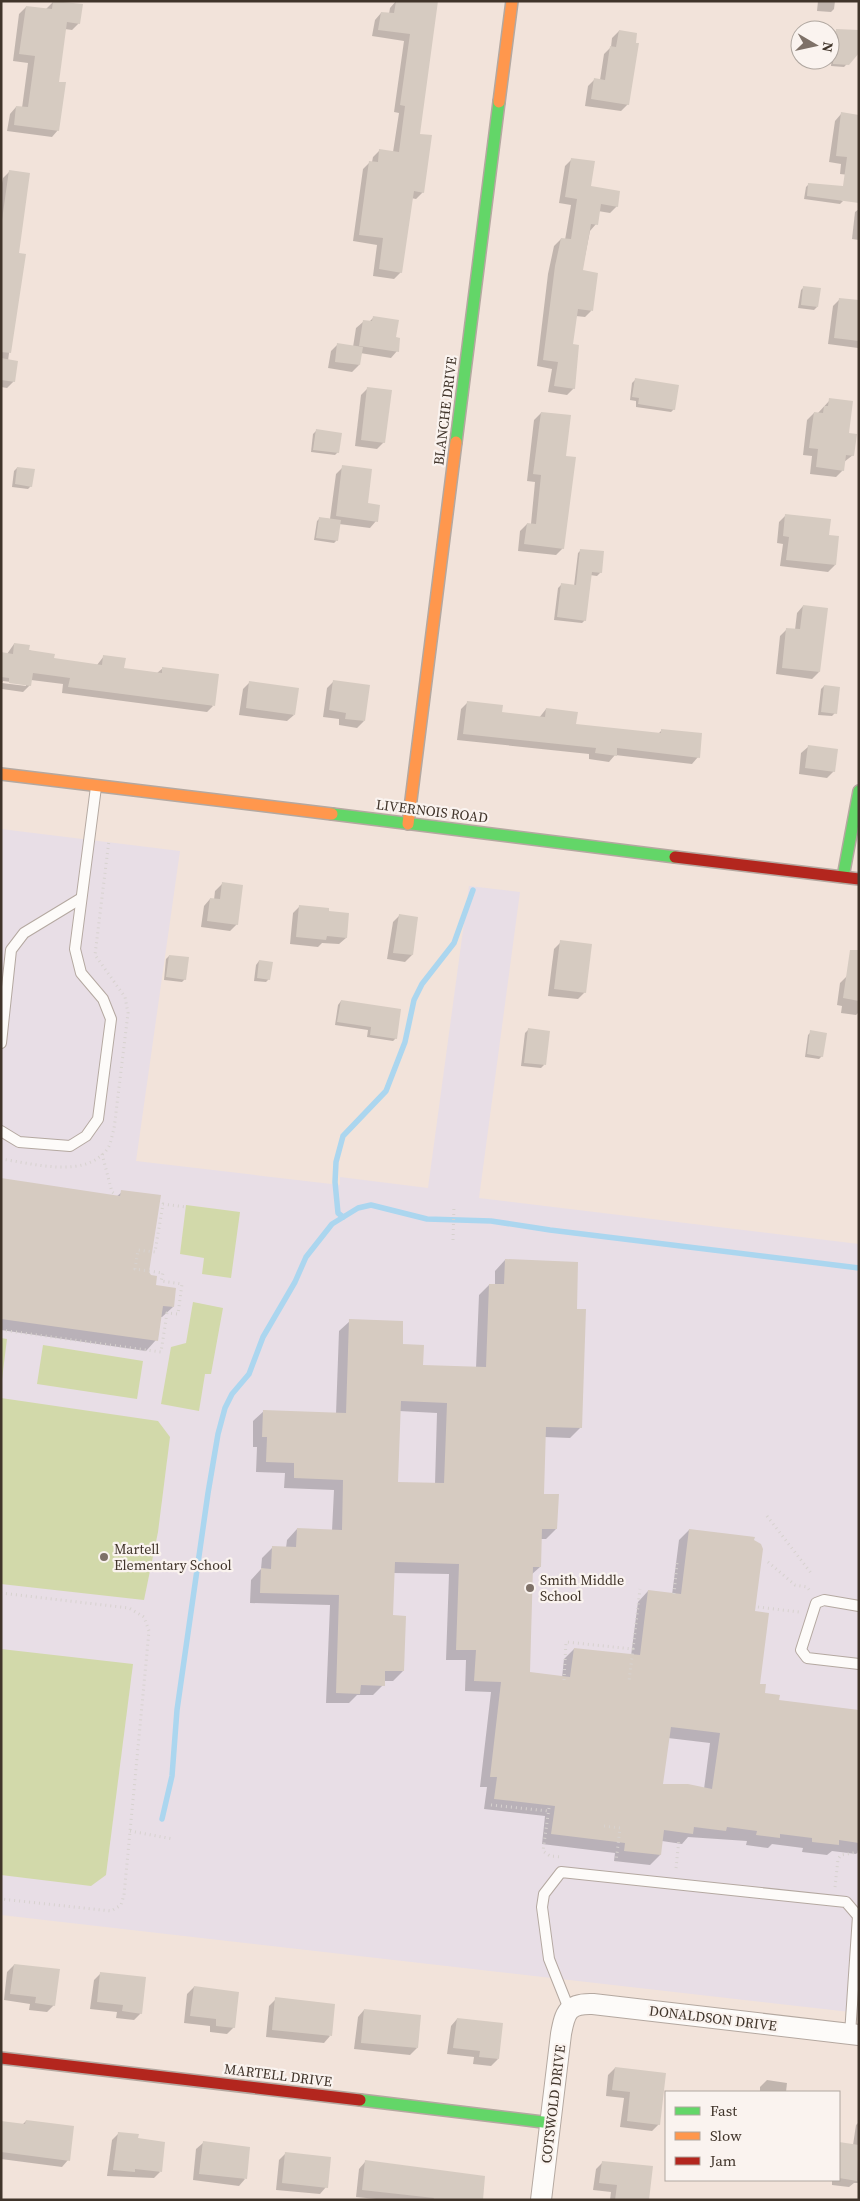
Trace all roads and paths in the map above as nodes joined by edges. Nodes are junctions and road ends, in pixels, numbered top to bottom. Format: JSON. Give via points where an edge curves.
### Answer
{"nodes":[{"id":1,"x":512,"y":1,"type":"edge"},
{"id":2,"x":1,"y":774,"type":"edge"},
{"id":3,"x":96,"y":786,"type":"junction"},
{"id":4,"x":859,"y":791,"type":"edge"},
{"id":5,"x":408,"y":824,"type":"junction"},
{"id":6,"x":843,"y":877,"type":"junction"},
{"id":7,"x":859,"y":879,"type":"edge"},
{"id":8,"x":80,"y":899,"type":"junction"},
{"id":9,"x":1,"y":1043,"type":"edge"},
{"id":10,"x":1,"y":1131,"type":"edge"},
{"id":11,"x":102,"y":1154,"type":"dead end"},
{"id":12,"x":116,"y":1195,"type":"dead end"},
{"id":13,"x":454,"y":1205,"type":"dead end"},
{"id":14,"x":186,"y":1208,"type":"dead end"},
{"id":15,"x":453,"y":1240,"type":"dead end"},
{"id":16,"x":1,"y":1330,"type":"edge"},
{"id":17,"x":767,"y":1516,"type":"dead end"},
{"id":18,"x":768,"y":1562,"type":"dead end"},
{"id":19,"x":677,"y":1563,"type":"dead end"},
{"id":20,"x":811,"y":1573,"type":"dead end"},
{"id":21,"x":795,"y":1585,"type":"dead end"},
{"id":22,"x":640,"y":1589,"type":"dead end"},
{"id":23,"x":1,"y":1593,"type":"edge"},
{"id":24,"x":674,"y":1594,"type":"dead end"},
{"id":25,"x":859,"y":1606,"type":"edge"},
{"id":26,"x":758,"y":1607,"type":"dead end"},
{"id":27,"x":791,"y":1611,"type":"dead end"},
{"id":28,"x":633,"y":1650,"type":"junction"},
{"id":29,"x":859,"y":1664,"type":"edge"},
{"id":30,"x":564,"y":1680,"type":"dead end"},
{"id":31,"x":629,"y":1681,"type":"dead end"},
{"id":32,"x":491,"y":1805,"type":"dead end"},
{"id":33,"x":604,"y":1826,"type":"dead end"},
{"id":34,"x":130,"y":1831,"type":"junction"},
{"id":35,"x":173,"y":1839,"type":"dead end"},
{"id":36,"x":679,"y":1839,"type":"dead end"},
{"id":37,"x":859,"y":1852,"type":"edge"},
{"id":38,"x":550,"y":1856,"type":"dead end"},
{"id":39,"x":616,"y":1862,"type":"dead end"},
{"id":40,"x":676,"y":1868,"type":"dead end"},
{"id":41,"x":834,"y":1888,"type":"dead end"},
{"id":42,"x":1,"y":1899,"type":"edge"},
{"id":43,"x":569,"y":2009,"type":"junction"},
{"id":44,"x":854,"y":2034,"type":"edge"},
{"id":45,"x":1,"y":2058,"type":"edge"},
{"id":46,"x":551,"y":2122,"type":"junction"},
{"id":47,"x":541,"y":2200,"type":"edge"}],
"edges":[{"from":1,"to":5,"type":"street","name":"BLANCHE DRIVE"},
{"from":2,"to":3,"type":"street","name":"LIVERNOIS ROAD"},
{"from":3,"to":5,"type":"street","name":"LIVERNOIS ROAD"},
{"from":3,"to":8,"type":"lane"},
{"from":4,"to":6,"type":"street"},
{"from":5,"to":6,"type":"street","name":"LIVERNOIS ROAD"},
{"from":6,"to":7,"type":"street","name":"LIVERNOIS ROAD"},
{"from":8,"to":9,"type":"lane","via":[[24,932],[11,950]]},
{"from":8,"to":10,"type":"lane","via":[[75,949],[81,973],[103,999],[111,1019],[98,1118],[86,1136],[70,1146],[19,1142]]},
{"from":11,"to":12,"type":"path","via":[[112,1192]]},
{"from":13,"to":15,"type":"path"},
{"from":14,"to":16,"type":"path","via":[[163,1204],[155,1252],[138,1250],[135,1269],[163,1273],[161,1281],[182,1284],[178,1314],[167,1313],[161,1352]]},
{"from":17,"to":20,"type":"path"},
{"from":18,"to":21,"type":"path"},
{"from":19,"to":24,"type":"path"},
{"from":22,"to":28,"type":"path"},
{"from":23,"to":34,"type":"path","via":[[129,1608],[144,1617],[148,1631]]},
{"from":25,"to":29,"type":"lane","via":[[824,1600],[816,1603],[801,1650],[807,1658]]},
{"from":26,"to":27,"type":"path"},
{"from":28,"to":30,"type":"path","via":[[566,1642]]},
{"from":28,"to":31,"type":"path"},
{"from":32,"to":38,"type":"path","via":[[548,1810],[543,1848]]},
{"from":33,"to":39,"type":"path","via":[[622,1828]]},
{"from":34,"to":35,"type":"path"},
{"from":34,"to":42,"type":"path","via":[[124,1895],[116,1910]]},
{"from":36,"to":40,"type":"path"},
{"from":37,"to":41,"type":"path","via":[[841,1855],[838,1859]]},
{"from":43,"to":44,"type":"street","name":"DONALDSON DRIVE","via":[[576,2004],[593,2004]]},
{"from":43,"to":44,"type":"lane","via":[[549,1959],[542,1907],[544,1894],[561,1872],[846,1902],[858,1916]]},
{"from":43,"to":46,"type":"street","name":"COTSWOLD DRIVE","via":[[561,2034]]},
{"from":45,"to":46,"type":"street","name":"MARTELL DRIVE"},
{"from":46,"to":47,"type":"street","name":"COTSWOLD DRIVE"}]}
